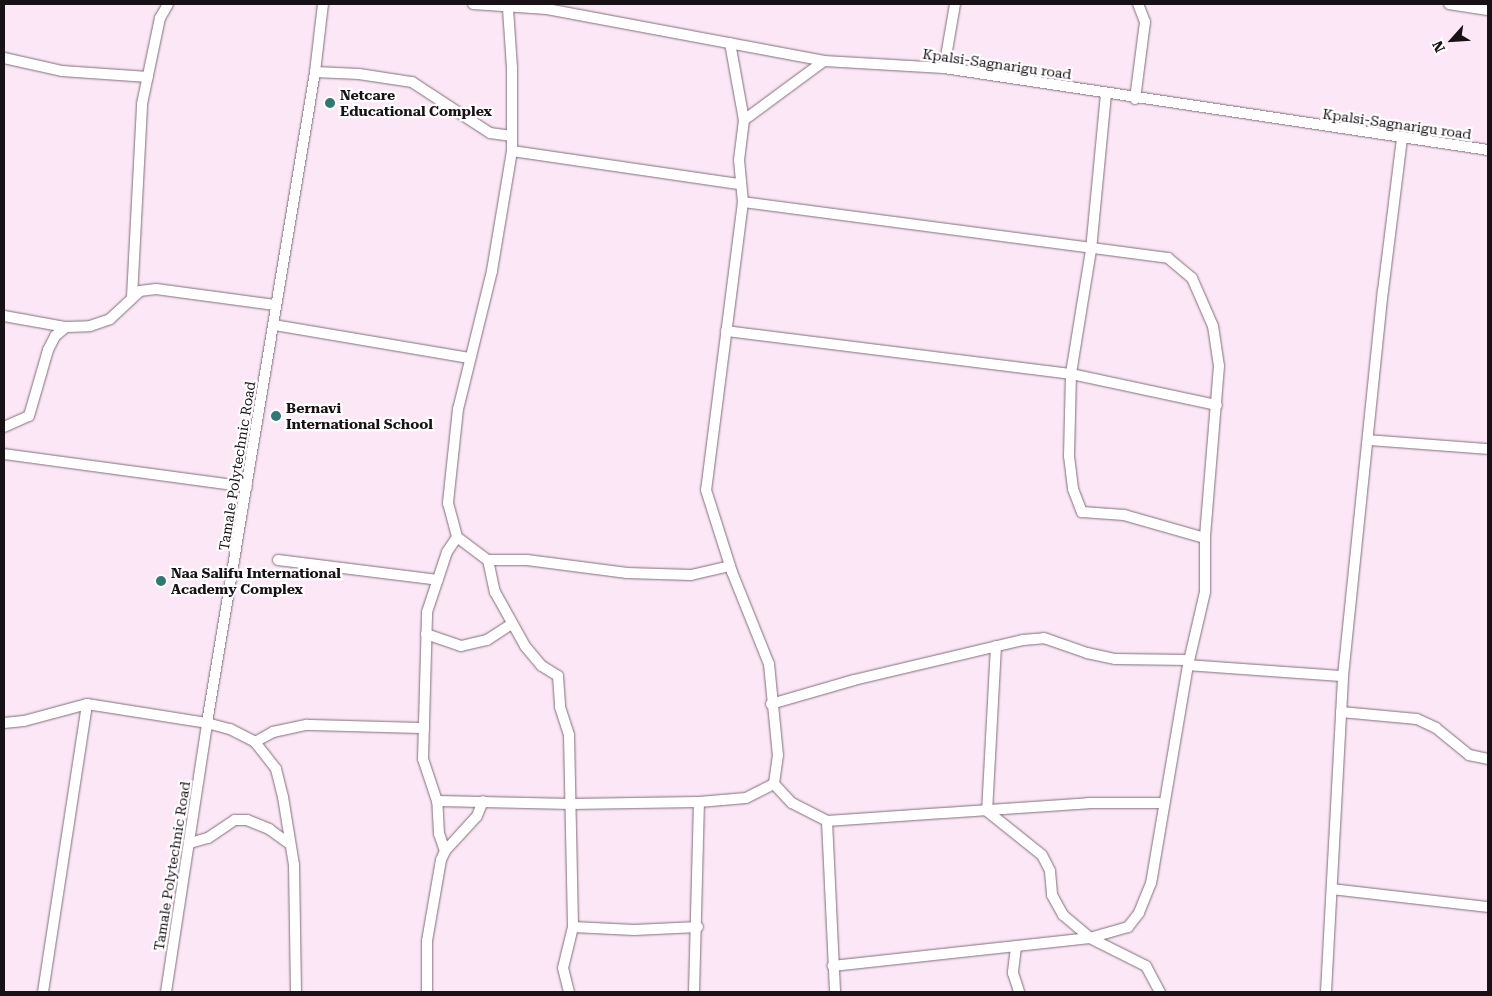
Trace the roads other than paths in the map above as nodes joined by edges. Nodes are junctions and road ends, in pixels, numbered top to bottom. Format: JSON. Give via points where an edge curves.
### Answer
{"nodes":[{"id":1,"x":168,"y":4,"type":"edge"},
{"id":2,"x":323,"y":4,"type":"edge"},
{"id":3,"x":473,"y":4,"type":"edge"},
{"id":4,"x":955,"y":4,"type":"edge"},
{"id":5,"x":1138,"y":4,"type":"edge"},
{"id":6,"x":1448,"y":4,"type":"edge"},
{"id":7,"x":548,"y":6,"type":"edge"},
{"id":8,"x":508,"y":9,"type":"junction"},
{"id":9,"x":1488,"y":10,"type":"edge"},
{"id":10,"x":730,"y":44,"type":"junction"},
{"id":11,"x":4,"y":58,"type":"edge"},
{"id":12,"x":824,"y":61,"type":"junction"},
{"id":13,"x":944,"y":68,"type":"junction"},
{"id":14,"x":315,"y":72,"type":"junction"},
{"id":15,"x":148,"y":77,"type":"junction"},
{"id":16,"x":1106,"y":94,"type":"junction"},
{"id":17,"x":1135,"y":99,"type":"junction"},
{"id":18,"x":744,"y":120,"type":"junction"},
{"id":19,"x":512,"y":136,"type":"junction"},
{"id":20,"x":1402,"y":139,"type":"junction"},
{"id":21,"x":1488,"y":150,"type":"edge"},
{"id":22,"x":512,"y":151,"type":"junction"},
{"id":23,"x":739,"y":184,"type":"junction"},
{"id":24,"x":743,"y":202,"type":"junction"},
{"id":25,"x":1091,"y":250,"type":"junction"},
{"id":26,"x":132,"y":297,"type":"junction"},
{"id":27,"x":275,"y":305,"type":"junction"},
{"id":28,"x":4,"y":316,"type":"edge"},
{"id":29,"x":274,"y":325,"type":"junction"},
{"id":30,"x":66,"y":327,"type":"junction"},
{"id":31,"x":726,"y":331,"type":"junction"},
{"id":32,"x":470,"y":358,"type":"junction"},
{"id":33,"x":1071,"y":374,"type":"junction"},
{"id":34,"x":1217,"y":405,"type":"junction"},
{"id":35,"x":4,"y":427,"type":"edge"},
{"id":36,"x":1368,"y":440,"type":"junction"},
{"id":37,"x":1488,"y":449,"type":"edge"},
{"id":38,"x":4,"y":454,"type":"edge"},
{"id":39,"x":247,"y":487,"type":"junction"},
{"id":40,"x":457,"y":537,"type":"junction"},
{"id":41,"x":1205,"y":538,"type":"junction"},
{"id":42,"x":278,"y":560,"type":"dead end"},
{"id":43,"x":488,"y":560,"type":"junction"},
{"id":44,"x":730,"y":566,"type":"junction"},
{"id":45,"x":438,"y":580,"type":"junction"},
{"id":46,"x":512,"y":624,"type":"junction"},
{"id":47,"x":426,"y":634,"type":"junction"},
{"id":48,"x":996,"y":646,"type":"junction"},
{"id":49,"x":1189,"y":662,"type":"junction"},
{"id":50,"x":1343,"y":676,"type":"junction"},
{"id":51,"x":87,"y":704,"type":"junction"},
{"id":52,"x":772,"y":704,"type":"junction"},
{"id":53,"x":1341,"y":712,"type":"junction"},
{"id":54,"x":4,"y":723,"type":"edge"},
{"id":55,"x":207,"y":723,"type":"junction"},
{"id":56,"x":424,"y":728,"type":"junction"},
{"id":57,"x":255,"y":742,"type":"junction"},
{"id":58,"x":1488,"y":759,"type":"edge"},
{"id":59,"x":774,"y":784,"type":"junction"},
{"id":60,"x":437,"y":801,"type":"junction"},
{"id":61,"x":483,"y":801,"type":"junction"},
{"id":62,"x":699,"y":802,"type":"junction"},
{"id":63,"x":1164,"y":803,"type":"junction"},
{"id":64,"x":570,"y":804,"type":"junction"},
{"id":65,"x":987,"y":811,"type":"junction"},
{"id":66,"x":828,"y":820,"type":"junction"},
{"id":67,"x":190,"y":843,"type":"junction"},
{"id":68,"x":290,"y":844,"type":"junction"},
{"id":69,"x":445,"y":851,"type":"junction"},
{"id":70,"x":1332,"y":889,"type":"junction"},
{"id":71,"x":1488,"y":907,"type":"edge"},
{"id":72,"x":572,"y":927,"type":"junction"},
{"id":73,"x":698,"y":927,"type":"junction"},
{"id":74,"x":1090,"y":938,"type":"junction"},
{"id":75,"x":1016,"y":947,"type":"junction"},
{"id":76,"x":833,"y":966,"type":"junction"},
{"id":77,"x":43,"y":992,"type":"edge"},
{"id":78,"x":166,"y":992,"type":"edge"},
{"id":79,"x":296,"y":992,"type":"edge"},
{"id":80,"x":427,"y":992,"type":"edge"},
{"id":81,"x":569,"y":992,"type":"edge"},
{"id":82,"x":694,"y":992,"type":"edge"},
{"id":83,"x":835,"y":992,"type":"edge"},
{"id":84,"x":1019,"y":992,"type":"edge"},
{"id":85,"x":1160,"y":992,"type":"edge"},
{"id":86,"x":1326,"y":992,"type":"edge"}],
"edges":[{"from":1,"to":15,"type":"street","via":[[160,18]]},
{"from":2,"to":14,"type":"street","name":"Tamale Polytechnic Road"},
{"from":3,"to":8,"type":"street","name":"Kpalsi-Sagnarigu road"},
{"from":4,"to":13,"type":"street"},
{"from":5,"to":17,"type":"street","via":[[1145,22]]},
{"from":6,"to":9,"type":"street"},
{"from":7,"to":8,"type":"street","name":"Kpalsi-Sagnarigu road"},
{"from":7,"to":10,"type":"street","name":"Kpalsi-Sagnarigu road"},
{"from":8,"to":19,"type":"street"},
{"from":10,"to":12,"type":"street","name":"Kpalsi-Sagnarigu road"},
{"from":10,"to":18,"type":"street"},
{"from":11,"to":15,"type":"street","via":[[62,71]]},
{"from":12,"to":13,"type":"street","name":"Kpalsi-Sagnarigu road"},
{"from":12,"to":18,"type":"street"},
{"from":13,"to":16,"type":"street","name":"Kpalsi-Sagnarigu road"},
{"from":14,"to":19,"type":"street","via":[[412,82],[490,133]]},
{"from":14,"to":27,"type":"street","name":"Tamale Polytechnic Road"},
{"from":15,"to":26,"type":"street","via":[[142,104]]},
{"from":16,"to":17,"type":"street","name":"Kpalsi-Sagnarigu road"},
{"from":16,"to":25,"type":"street"},
{"from":17,"to":20,"type":"street","name":"Kpalsi-Sagnarigu road"},
{"from":18,"to":23,"type":"street"},
{"from":19,"to":22,"type":"street"},
{"from":20,"to":21,"type":"street","name":"Kpalsi-Sagnarigu road"},
{"from":20,"to":36,"type":"street"},
{"from":22,"to":23,"type":"street"},
{"from":22,"to":32,"type":"street","via":[[492,271]]},
{"from":23,"to":24,"type":"street"},
{"from":24,"to":25,"type":"street"},
{"from":24,"to":31,"type":"street"},
{"from":25,"to":33,"type":"street"},
{"from":25,"to":34,"type":"street","via":[[1168,258],[1192,278],[1213,326],[1219,366]]},
{"from":26,"to":27,"type":"street","via":[[140,291],[156,289]]},
{"from":26,"to":30,"type":"street","via":[[110,319],[90,326]]},
{"from":27,"to":29,"type":"street","name":"Tamale Polytechnic Road"},
{"from":28,"to":30,"type":"street"},
{"from":29,"to":32,"type":"street"},
{"from":29,"to":39,"type":"street","name":"Tamale Polytechnic Road"},
{"from":30,"to":35,"type":"street","via":[[55,336],[48,350],[29,416]]},
{"from":31,"to":33,"type":"street"},
{"from":31,"to":44,"type":"street","via":[[706,490]]},
{"from":32,"to":40,"type":"street","via":[[458,410],[448,503]]},
{"from":33,"to":34,"type":"street"},
{"from":33,"to":41,"type":"street","via":[[1069,456],[1073,489],[1082,512],[1124,515]]},
{"from":34,"to":41,"type":"street"},
{"from":36,"to":37,"type":"street"},
{"from":36,"to":50,"type":"street"},
{"from":38,"to":39,"type":"street"},
{"from":39,"to":55,"type":"street","name":"Tamale Polytechnic Road"},
{"from":40,"to":43,"type":"street"},
{"from":40,"to":45,"type":"street","via":[[447,552]]},
{"from":41,"to":49,"type":"street","via":[[1205,592]]},
{"from":42,"to":45,"type":"street"},
{"from":43,"to":44,"type":"street","via":[[552,562],[627,573],[691,575]]},
{"from":43,"to":46,"type":"street","via":[[495,592]]},
{"from":44,"to":52,"type":"street","via":[[769,664]]},
{"from":45,"to":47,"type":"street","via":[[426,612]]},
{"from":46,"to":47,"type":"street","via":[[487,640],[461,646]]},
{"from":46,"to":64,"type":"street","via":[[542,666],[558,676],[560,707],[569,735]]},
{"from":47,"to":56,"type":"street"},
{"from":48,"to":49,"type":"street","via":[[1044,638],[1086,654],[1115,659]]},
{"from":48,"to":52,"type":"street","via":[[854,680]]},
{"from":48,"to":65,"type":"street"},
{"from":49,"to":50,"type":"street"},
{"from":49,"to":63,"type":"street"},
{"from":50,"to":53,"type":"street"},
{"from":51,"to":54,"type":"street","via":[[24,721]]},
{"from":51,"to":55,"type":"street"},
{"from":51,"to":77,"type":"street"},
{"from":52,"to":59,"type":"street","via":[[778,755]]},
{"from":53,"to":58,"type":"street","via":[[1417,719],[1436,728],[1469,755]]},
{"from":53,"to":70,"type":"street"},
{"from":55,"to":57,"type":"street","via":[[230,729]]},
{"from":55,"to":67,"type":"street","name":"Tamale Polytechnic Road"},
{"from":56,"to":57,"type":"street","via":[[307,725],[273,732]]},
{"from":56,"to":60,"type":"street","via":[[425,772]]},
{"from":57,"to":68,"type":"street","via":[[276,769]]},
{"from":59,"to":62,"type":"street","via":[[746,798]]},
{"from":59,"to":66,"type":"street","via":[[792,804]]},
{"from":60,"to":61,"type":"street"},
{"from":60,"to":69,"type":"street"},
{"from":61,"to":64,"type":"street"},
{"from":61,"to":69,"type":"street","via":[[477,816]]},
{"from":62,"to":64,"type":"street"},
{"from":62,"to":73,"type":"street"},
{"from":63,"to":65,"type":"street","via":[[1088,803]]},
{"from":63,"to":74,"type":"street","via":[[1151,883],[1139,913],[1128,927]]},
{"from":64,"to":72,"type":"street"},
{"from":65,"to":66,"type":"street"},
{"from":65,"to":74,"type":"street","via":[[1042,855],[1050,871],[1052,895],[1057,907]]},
{"from":66,"to":76,"type":"street"},
{"from":67,"to":68,"type":"street","via":[[208,838],[236,820],[247,820],[269,829]]},
{"from":67,"to":78,"type":"street","name":"Tamale Polytechnic Road"},
{"from":68,"to":79,"type":"street","via":[[294,865]]},
{"from":69,"to":80,"type":"street","via":[[434,889],[427,942]]},
{"from":70,"to":71,"type":"street"},
{"from":70,"to":86,"type":"street"},
{"from":72,"to":73,"type":"street","via":[[634,930]]},
{"from":72,"to":81,"type":"street","via":[[564,954]]},
{"from":73,"to":82,"type":"street"},
{"from":74,"to":75,"type":"street"},
{"from":74,"to":85,"type":"street","via":[[1146,966]]},
{"from":75,"to":76,"type":"street"},
{"from":75,"to":84,"type":"street","via":[[1013,973]]},
{"from":76,"to":83,"type":"street"}]}
